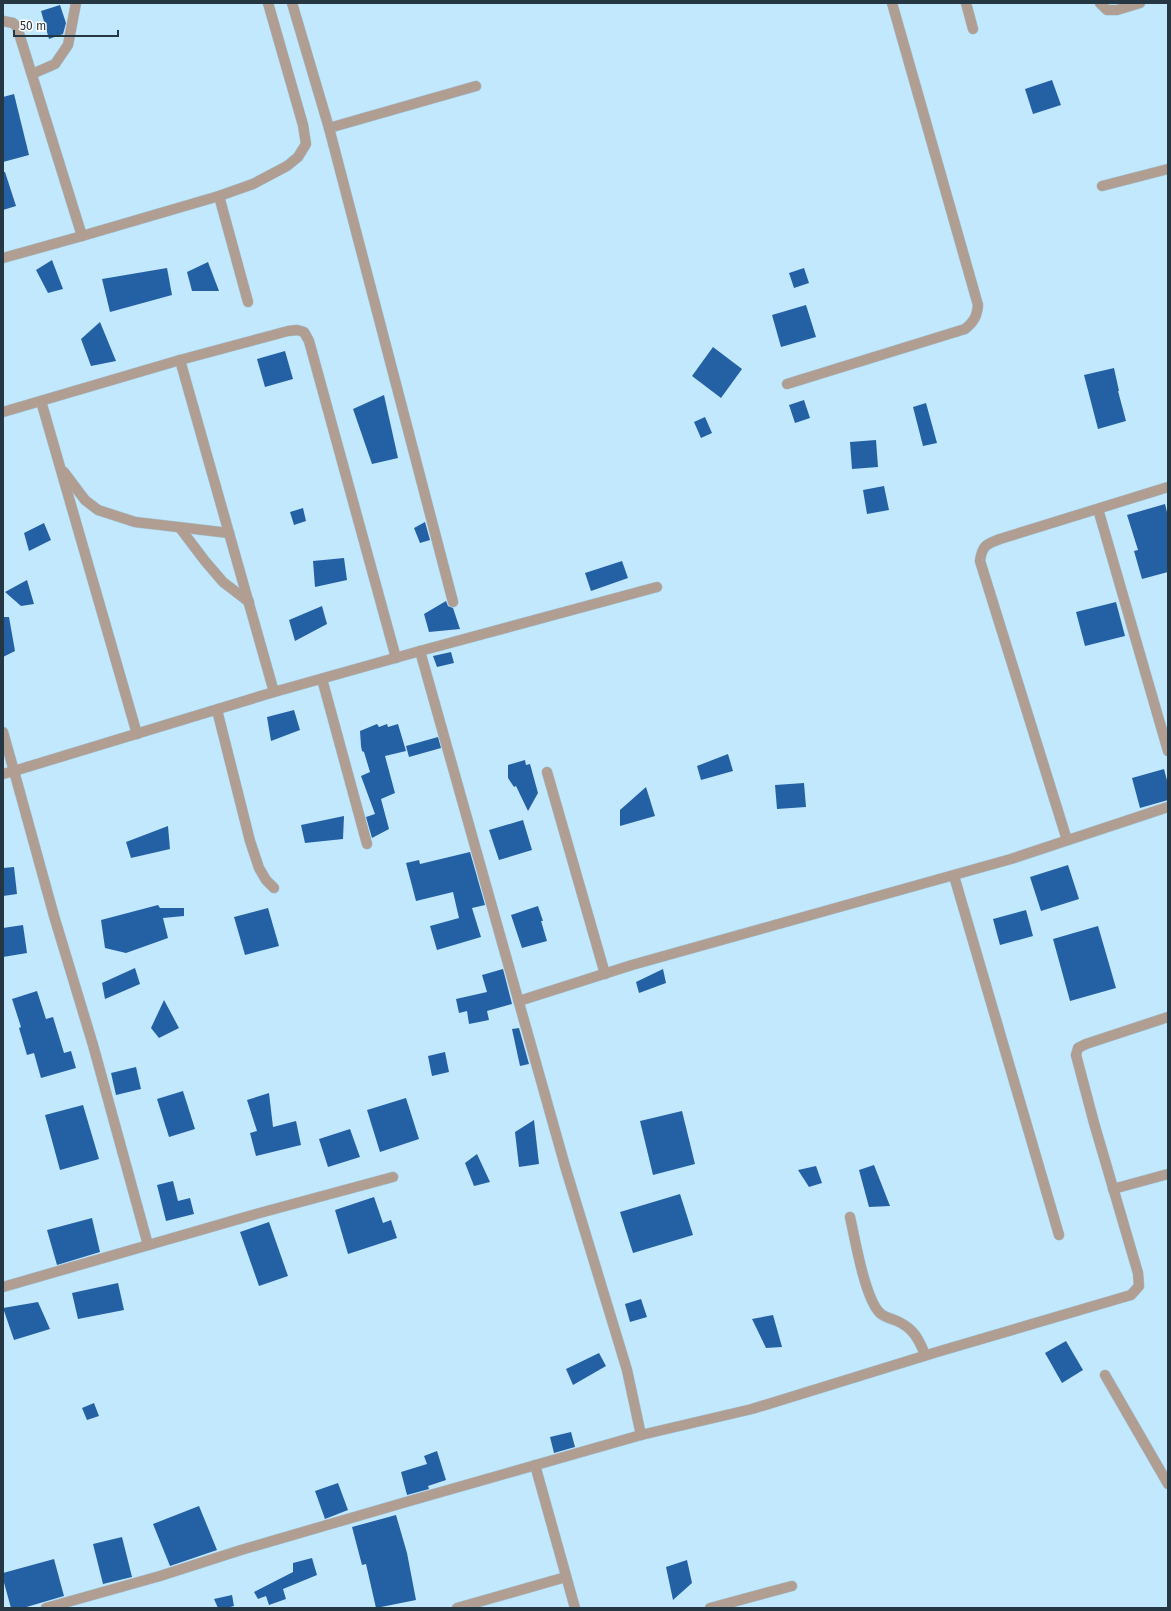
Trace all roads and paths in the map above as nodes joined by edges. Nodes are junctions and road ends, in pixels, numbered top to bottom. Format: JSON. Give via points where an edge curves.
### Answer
{"nodes":[{"id":1,"x":76,"y":3,"type":"edge"},
{"id":2,"x":268,"y":3,"type":"edge"},
{"id":3,"x":292,"y":3,"type":"edge"},
{"id":4,"x":892,"y":3,"type":"edge"},
{"id":5,"x":966,"y":3,"type":"edge"},
{"id":6,"x":1100,"y":3,"type":"edge"},
{"id":7,"x":1140,"y":3,"type":"edge"},
{"id":8,"x":3,"y":21,"type":"edge"},
{"id":9,"x":973,"y":29,"type":"dead end"},
{"id":10,"x":32,"y":74,"type":"junction"},
{"id":11,"x":476,"y":86,"type":"dead end"},
{"id":12,"x":329,"y":128,"type":"junction"},
{"id":13,"x":1168,"y":169,"type":"edge"},
{"id":14,"x":1102,"y":186,"type":"dead end"},
{"id":15,"x":219,"y":196,"type":"junction"},
{"id":16,"x":82,"y":236,"type":"junction"},
{"id":17,"x":3,"y":258,"type":"edge"},
{"id":18,"x":248,"y":302,"type":"dead end"},
{"id":19,"x":180,"y":360,"type":"junction"},
{"id":20,"x":787,"y":384,"type":"dead end"},
{"id":21,"x":41,"y":401,"type":"junction"},
{"id":22,"x":3,"y":412,"type":"edge"},
{"id":23,"x":60,"y":467,"type":"junction"},
{"id":24,"x":1168,"y":487,"type":"edge"},
{"id":25,"x":1098,"y":509,"type":"junction"},
{"id":26,"x":180,"y":528,"type":"junction"},
{"id":27,"x":229,"y":533,"type":"junction"},
{"id":28,"x":657,"y":587,"type":"dead end"},
{"id":29,"x":249,"y":602,"type":"junction"},
{"id":30,"x":453,"y":602,"type":"dead end"},
{"id":31,"x":420,"y":651,"type":"junction"},
{"id":32,"x":396,"y":658,"type":"junction"},
{"id":33,"x":322,"y":679,"type":"junction"},
{"id":34,"x":274,"y":692,"type":"junction"},
{"id":35,"x":217,"y":710,"type":"junction"},
{"id":36,"x":3,"y":732,"type":"edge"},
{"id":37,"x":137,"y":734,"type":"junction"},
{"id":38,"x":1168,"y":751,"type":"edge"},
{"id":39,"x":14,"y":771,"type":"junction"},
{"id":40,"x":547,"y":772,"type":"dead end"},
{"id":41,"x":3,"y":774,"type":"edge"},
{"id":42,"x":1168,"y":807,"type":"edge"},
{"id":43,"x":1067,"y":840,"type":"junction"},
{"id":44,"x":367,"y":844,"type":"dead end"},
{"id":45,"x":954,"y":876,"type":"junction"},
{"id":46,"x":274,"y":888,"type":"dead end"},
{"id":47,"x":605,"y":974,"type":"junction"},
{"id":48,"x":519,"y":1001,"type":"junction"},
{"id":49,"x":1168,"y":1017,"type":"edge"},
{"id":50,"x":1168,"y":1174,"type":"edge"},
{"id":51,"x":393,"y":1177,"type":"dead end"},
{"id":52,"x":1113,"y":1189,"type":"junction"},
{"id":53,"x":850,"y":1217,"type":"dead end"},
{"id":54,"x":1059,"y":1235,"type":"dead end"},
{"id":55,"x":148,"y":1245,"type":"junction"},
{"id":56,"x":3,"y":1287,"type":"edge"},
{"id":57,"x":925,"y":1355,"type":"junction"},
{"id":58,"x":1105,"y":1375,"type":"dead end"},
{"id":59,"x":641,"y":1435,"type":"junction"},
{"id":60,"x":535,"y":1465,"type":"junction"},
{"id":61,"x":1168,"y":1484,"type":"edge"},
{"id":62,"x":566,"y":1577,"type":"junction"},
{"id":63,"x":792,"y":1586,"type":"dead end"},
{"id":64,"x":46,"y":1608,"type":"edge"},
{"id":65,"x":457,"y":1608,"type":"edge"},
{"id":66,"x":575,"y":1608,"type":"edge"},
{"id":67,"x":710,"y":1608,"type":"edge"}],
"edges":[{"from":1,"to":10,"type":"street","via":[[68,46],[55,64]]},
{"from":2,"to":15,"type":"street","via":[[304,125],[306,144],[298,157],[287,166],[253,184]]},
{"from":3,"to":12,"type":"street"},
{"from":4,"to":20,"type":"street","via":[[978,305],[977,314],[965,329]]},
{"from":5,"to":9,"type":"street"},
{"from":6,"to":7,"type":"street","via":[[1107,10]]},
{"from":8,"to":10,"type":"street","via":[[17,27]]},
{"from":10,"to":16,"type":"street"},
{"from":11,"to":12,"type":"street"},
{"from":12,"to":30,"type":"street"},
{"from":13,"to":14,"type":"street"},
{"from":15,"to":16,"type":"street"},
{"from":15,"to":18,"type":"street"},
{"from":16,"to":17,"type":"street"},
{"from":19,"to":21,"type":"street"},
{"from":19,"to":27,"type":"street"},
{"from":19,"to":32,"type":"street","via":[[288,331],[304,332],[309,341]]},
{"from":21,"to":22,"type":"street"},
{"from":21,"to":23,"type":"street"},
{"from":23,"to":26,"type":"street","via":[[85,500],[98,510],[135,522]]},
{"from":23,"to":37,"type":"street"},
{"from":24,"to":25,"type":"street"},
{"from":25,"to":38,"type":"street"},
{"from":25,"to":43,"type":"street","via":[[987,544],[980,561]]},
{"from":26,"to":27,"type":"street"},
{"from":26,"to":29,"type":"street","via":[[224,582]]},
{"from":27,"to":29,"type":"street"},
{"from":28,"to":31,"type":"street"},
{"from":29,"to":34,"type":"street"},
{"from":31,"to":32,"type":"street"},
{"from":31,"to":48,"type":"street"},
{"from":32,"to":33,"type":"street"},
{"from":33,"to":34,"type":"street"},
{"from":33,"to":44,"type":"street"},
{"from":34,"to":35,"type":"street"},
{"from":35,"to":37,"type":"street"},
{"from":35,"to":46,"type":"street","via":[[250,841],[262,874]]},
{"from":36,"to":39,"type":"street"},
{"from":37,"to":39,"type":"street"},
{"from":39,"to":41,"type":"street"},
{"from":39,"to":55,"type":"street"},
{"from":40,"to":47,"type":"street"},
{"from":42,"to":43,"type":"street"},
{"from":43,"to":45,"type":"street"},
{"from":45,"to":47,"type":"street"},
{"from":45,"to":54,"type":"street"},
{"from":47,"to":48,"type":"street"},
{"from":48,"to":59,"type":"street","via":[[565,1166],[627,1370]]},
{"from":49,"to":52,"type":"street","via":[[1078,1048],[1076,1055]]},
{"from":50,"to":52,"type":"street"},
{"from":51,"to":55,"type":"street"},
{"from":52,"to":57,"type":"street","via":[[1138,1273],[1139,1286],[1131,1296]]},
{"from":53,"to":57,"type":"street","via":[[869,1297],[881,1314],[912,1330],[918,1337]]},
{"from":55,"to":56,"type":"street"},
{"from":57,"to":59,"type":"street","via":[[752,1409]]},
{"from":58,"to":61,"type":"street"},
{"from":59,"to":60,"type":"street"},
{"from":60,"to":62,"type":"street"},
{"from":60,"to":64,"type":"street"},
{"from":62,"to":65,"type":"street"},
{"from":62,"to":66,"type":"street"},
{"from":63,"to":67,"type":"street"}]}
